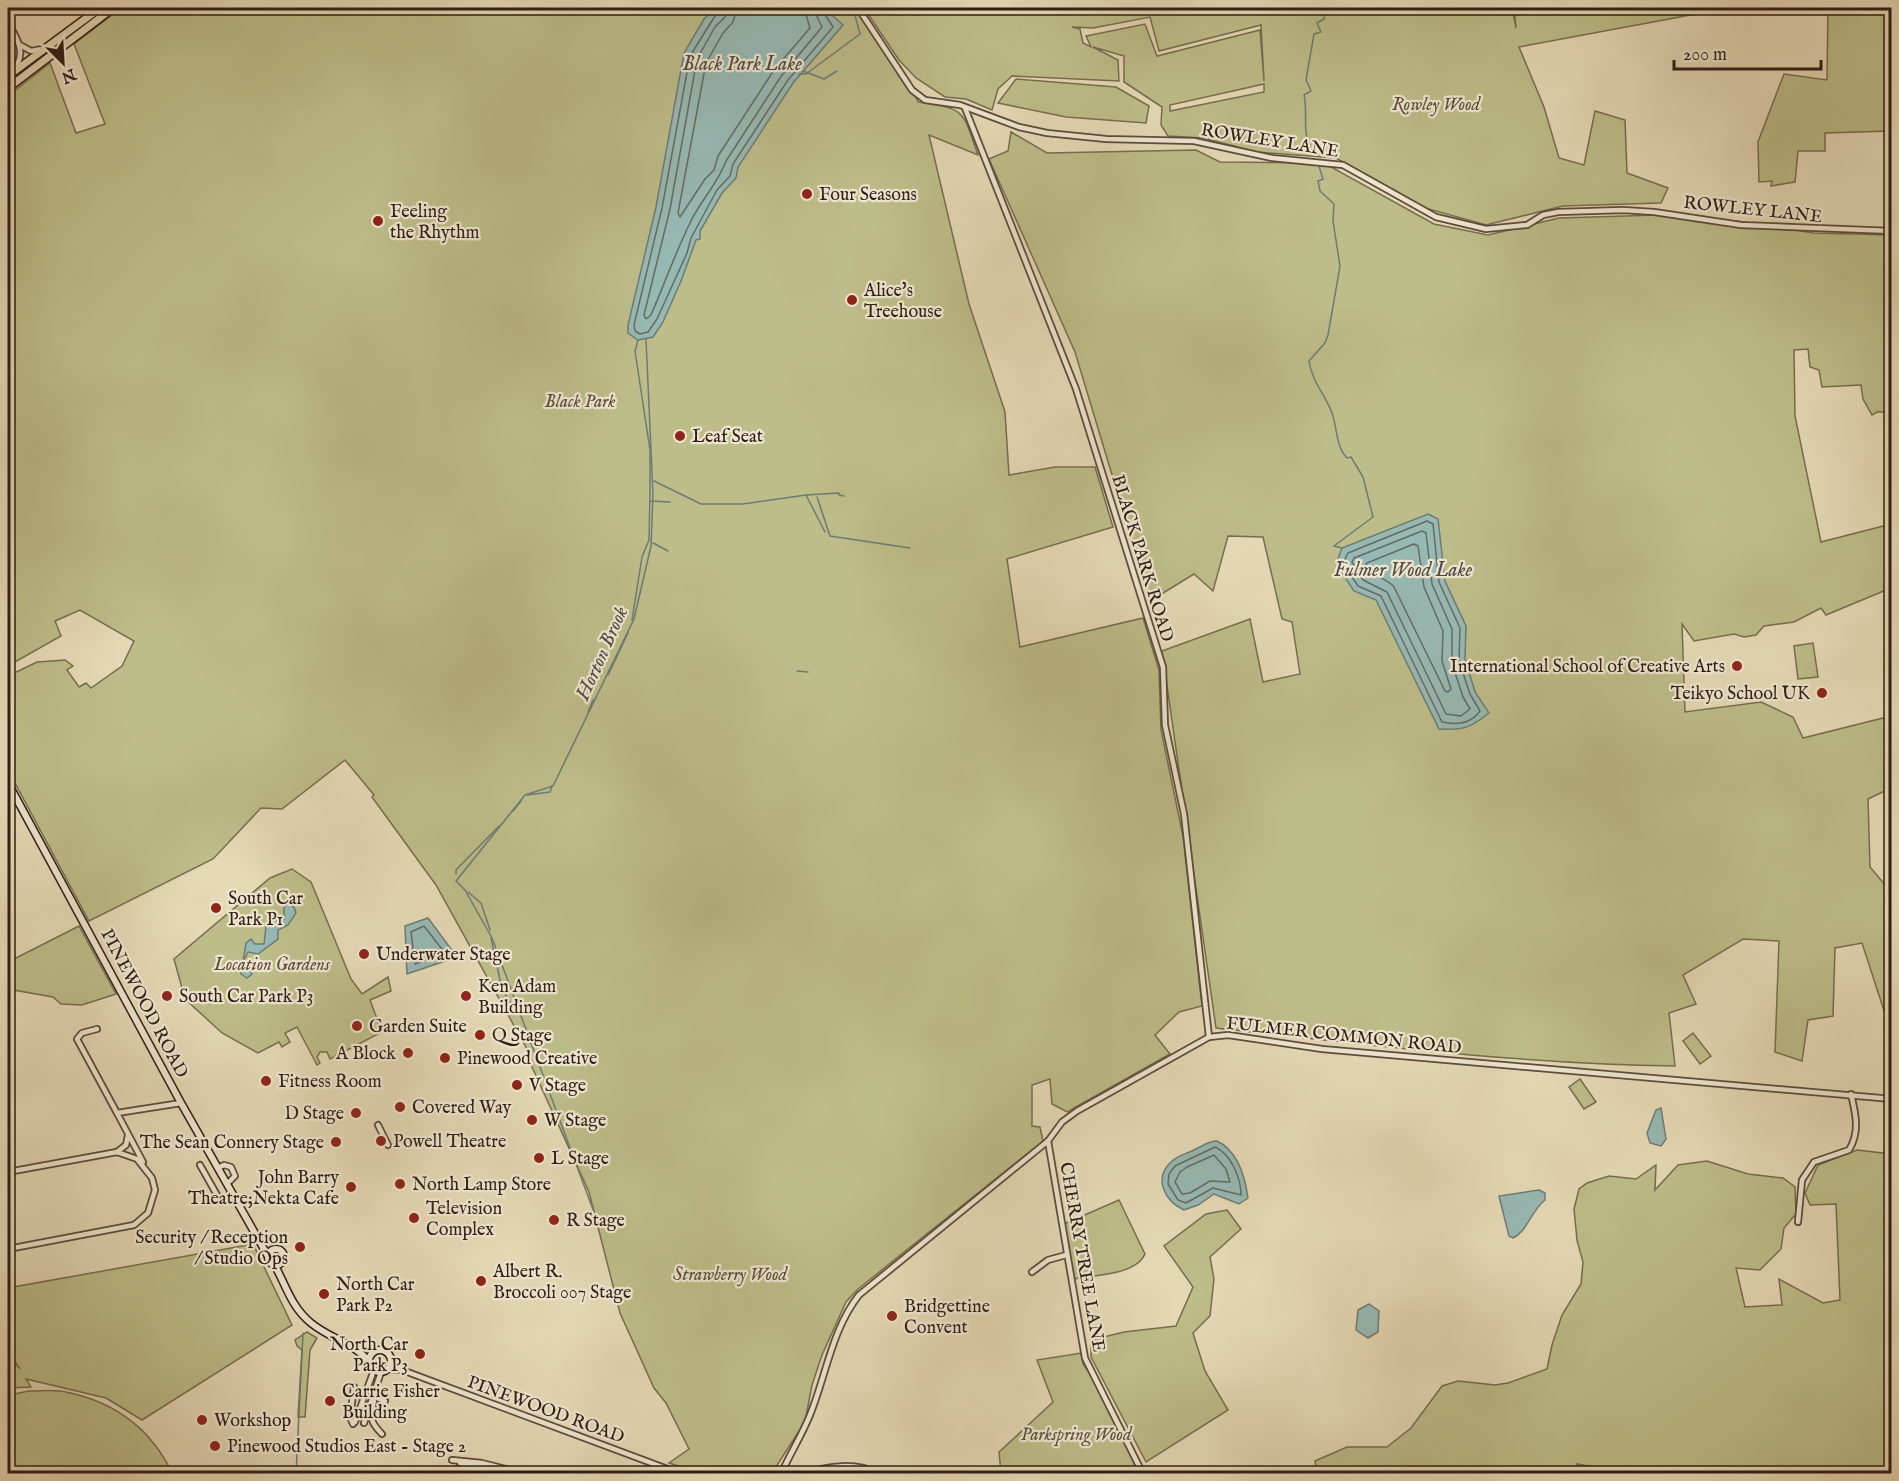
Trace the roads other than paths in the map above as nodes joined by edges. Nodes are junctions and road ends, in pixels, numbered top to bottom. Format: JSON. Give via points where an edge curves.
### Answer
{"nodes":[{"id":1,"x":100,"y":8,"type":"edge"},
{"id":2,"x":113,"y":8,"type":"edge"},
{"id":3,"x":858,"y":8,"type":"edge"},
{"id":4,"x":8,"y":22,"type":"edge"},
{"id":5,"x":20,"y":45,"type":"junction"},
{"id":6,"x":46,"y":48,"type":"junction"},
{"id":7,"x":10,"y":74,"type":"edge"},
{"id":8,"x":8,"y":88,"type":"edge"},
{"id":9,"x":965,"y":108,"type":"junction"},
{"id":10,"x":1892,"y":231,"type":"edge"},
{"id":11,"x":8,"y":783,"type":"edge"},
{"id":12,"x":97,"y":1029,"type":"dead end"},
{"id":13,"x":1209,"y":1037,"type":"junction"},
{"id":14,"x":1851,"y":1094,"type":"junction"},
{"id":15,"x":1892,"y":1099,"type":"edge"},
{"id":16,"x":181,"y":1103,"type":"junction"},
{"id":17,"x":117,"y":1113,"type":"junction"},
{"id":18,"x":378,"y":1125,"type":"dead end"},
{"id":19,"x":128,"y":1135,"type":"junction"},
{"id":20,"x":1048,"y":1141,"type":"junction"},
{"id":21,"x":388,"y":1145,"type":"dead end"},
{"id":22,"x":117,"y":1152,"type":"junction"},
{"id":23,"x":145,"y":1165,"type":"junction"},
{"id":24,"x":201,"y":1165,"type":"dead end"},
{"id":25,"x":218,"y":1168,"type":"junction"},
{"id":26,"x":8,"y":1172,"type":"edge"},
{"id":27,"x":223,"y":1177,"type":"junction"},
{"id":28,"x":211,"y":1184,"type":"junction"},
{"id":29,"x":227,"y":1184,"type":"junction"},
{"id":30,"x":221,"y":1202,"type":"dead end"},
{"id":31,"x":1798,"y":1222,"type":"dead end"},
{"id":32,"x":256,"y":1238,"type":"junction"},
{"id":33,"x":8,"y":1250,"type":"edge"},
{"id":34,"x":273,"y":1250,"type":"junction"},
{"id":35,"x":1066,"y":1255,"type":"junction"},
{"id":36,"x":269,"y":1258,"type":"junction"},
{"id":37,"x":284,"y":1259,"type":"junction"},
{"id":38,"x":274,"y":1264,"type":"junction"},
{"id":39,"x":1032,"y":1272,"type":"dead end"},
{"id":40,"x":283,"y":1286,"type":"junction"},
{"id":41,"x":359,"y":1350,"type":"junction"},
{"id":42,"x":375,"y":1351,"type":"junction"},
{"id":43,"x":391,"y":1358,"type":"junction"},
{"id":44,"x":369,"y":1361,"type":"junction"},
{"id":45,"x":374,"y":1370,"type":"junction"},
{"id":46,"x":385,"y":1370,"type":"junction"},
{"id":47,"x":402,"y":1370,"type":"junction"},
{"id":48,"x":354,"y":1387,"type":"dead end"},
{"id":49,"x":374,"y":1391,"type":"junction"},
{"id":50,"x":374,"y":1397,"type":"junction"},
{"id":51,"x":370,"y":1411,"type":"junction"},
{"id":52,"x":364,"y":1423,"type":"dead end"},
{"id":53,"x":579,"y":1427,"type":"dead end"},
{"id":54,"x":382,"y":1434,"type":"dead end"},
{"id":55,"x":577,"y":1435,"type":"junction"},
{"id":56,"x":452,"y":1460,"type":"joint"},
{"id":57,"x":681,"y":1473,"type":"edge"},
{"id":58,"x":781,"y":1473,"type":"edge"},
{"id":59,"x":806,"y":1473,"type":"edge"},
{"id":60,"x":879,"y":1473,"type":"edge"},
{"id":61,"x":1143,"y":1473,"type":"edge"}],
"edges":[{"from":1,"to":6,"type":"main road"},
{"from":2,"to":8,"type":"main road"},
{"from":3,"to":9,"type":"street","name":"ROWLEY LANE","via":[[915,94]]},
{"from":4,"to":5,"type":"street"},
{"from":5,"to":6,"type":"street","via":[[31,51]]},
{"from":5,"to":7,"type":"street","via":[[21,58]]},
{"from":6,"to":7,"type":"main road"},
{"from":9,"to":10,"type":"street","name":"ROWLEY LANE","via":[[1047,133],[1194,141],[1272,158],[1343,165],[1436,217],[1486,229],[1527,225],[1543,215],[1558,212],[1623,210],[1741,225]]},
{"from":9,"to":13,"type":"street","name":"BLACK PARK ROAD","via":[[1076,389],[1163,667],[1165,726],[1184,814]]},
{"from":11,"to":16,"type":"street","name":"PINEWOOD ROAD"},
{"from":12,"to":17,"type":"street","via":[[82,1033],[77,1039]]},
{"from":13,"to":14,"type":"street","name":"FULMER COMMON ROAD","via":[[1228,1035],[1322,1049]]},
{"from":13,"to":20,"type":"street","name":"FULMER COMMON ROAD","via":[[1077,1110]]},
{"from":14,"to":15,"type":"street","name":"FULMER COMMON ROAD"},
{"from":14,"to":31,"type":"street","via":[[1857,1138],[1849,1150],[1814,1162],[1802,1180]]},
{"from":16,"to":17,"type":"street"},
{"from":16,"to":25,"type":"street","name":"PINEWOOD ROAD"},
{"from":17,"to":19,"type":"street"},
{"from":18,"to":21,"type":"street"},
{"from":19,"to":22,"type":"street","via":[[126,1145]]},
{"from":19,"to":23,"type":"street"},
{"from":20,"to":35,"type":"street","name":"CHERRY TREE LANE"},
{"from":20,"to":58,"type":"street","name":"FULMER COMMON ROAD","via":[[859,1295],[836,1337],[810,1415]]},
{"from":22,"to":23,"type":"street"},
{"from":22,"to":26,"type":"street"},
{"from":23,"to":33,"type":"street","via":[[154,1184],[153,1202],[148,1213],[134,1225]]},
{"from":24,"to":28,"type":"street"},
{"from":25,"to":27,"type":"street","name":"PINEWOOD ROAD"},
{"from":25,"to":29,"type":"street","via":[[231,1167],[235,1176]]},
{"from":27,"to":28,"type":"street"},
{"from":27,"to":29,"type":"street","name":"PINEWOOD ROAD"},
{"from":28,"to":30,"type":"street"},
{"from":29,"to":32,"type":"street","name":"PINEWOOD ROAD"},
{"from":32,"to":34,"type":"street","name":"PINEWOOD ROAD"},
{"from":32,"to":36,"type":"street","name":"PINEWOOD ROAD"},
{"from":34,"to":36,"type":"street"},
{"from":34,"to":37,"type":"street","via":[[281,1251]]},
{"from":35,"to":39,"type":"street","via":[[1048,1260]]},
{"from":35,"to":61,"type":"street","name":"CHERRY TREE LANE","via":[[1085,1358]]},
{"from":36,"to":38,"type":"street"},
{"from":37,"to":38,"type":"street"},
{"from":37,"to":40,"type":"street"},
{"from":38,"to":40,"type":"street"},
{"from":40,"to":41,"type":"street","via":[[308,1321]]},
{"from":41,"to":42,"type":"street"},
{"from":41,"to":44,"type":"street"},
{"from":42,"to":43,"type":"street","via":[[384,1350]]},
{"from":42,"to":44,"type":"street"},
{"from":43,"to":46,"type":"street"},
{"from":43,"to":47,"type":"street","name":"PINEWOOD ROAD"},
{"from":44,"to":45,"type":"street"},
{"from":45,"to":46,"type":"street"},
{"from":45,"to":48,"type":"street","via":[[354,1423],[350,1417]]},
{"from":46,"to":47,"type":"street","name":"PINEWOOD ROAD"},
{"from":46,"to":49,"type":"street"},
{"from":47,"to":55,"type":"street","name":"PINEWOOD ROAD"},
{"from":49,"to":50,"type":"street"},
{"from":49,"to":52,"type":"street"},
{"from":50,"to":51,"type":"street"},
{"from":50,"to":51,"type":"street","via":[[385,1401],[381,1413]]},
{"from":51,"to":54,"type":"street","via":[[372,1423]]},
{"from":53,"to":55,"type":"street"},
{"from":55,"to":57,"type":"street","name":"PINEWOOD ROAD"},
{"from":56,"to":56,"type":"street","via":[[490,1464],[521,1473],[486,1470]]},
{"from":59,"to":60,"type":"street","via":[[823,1467],[850,1466]]}]}
